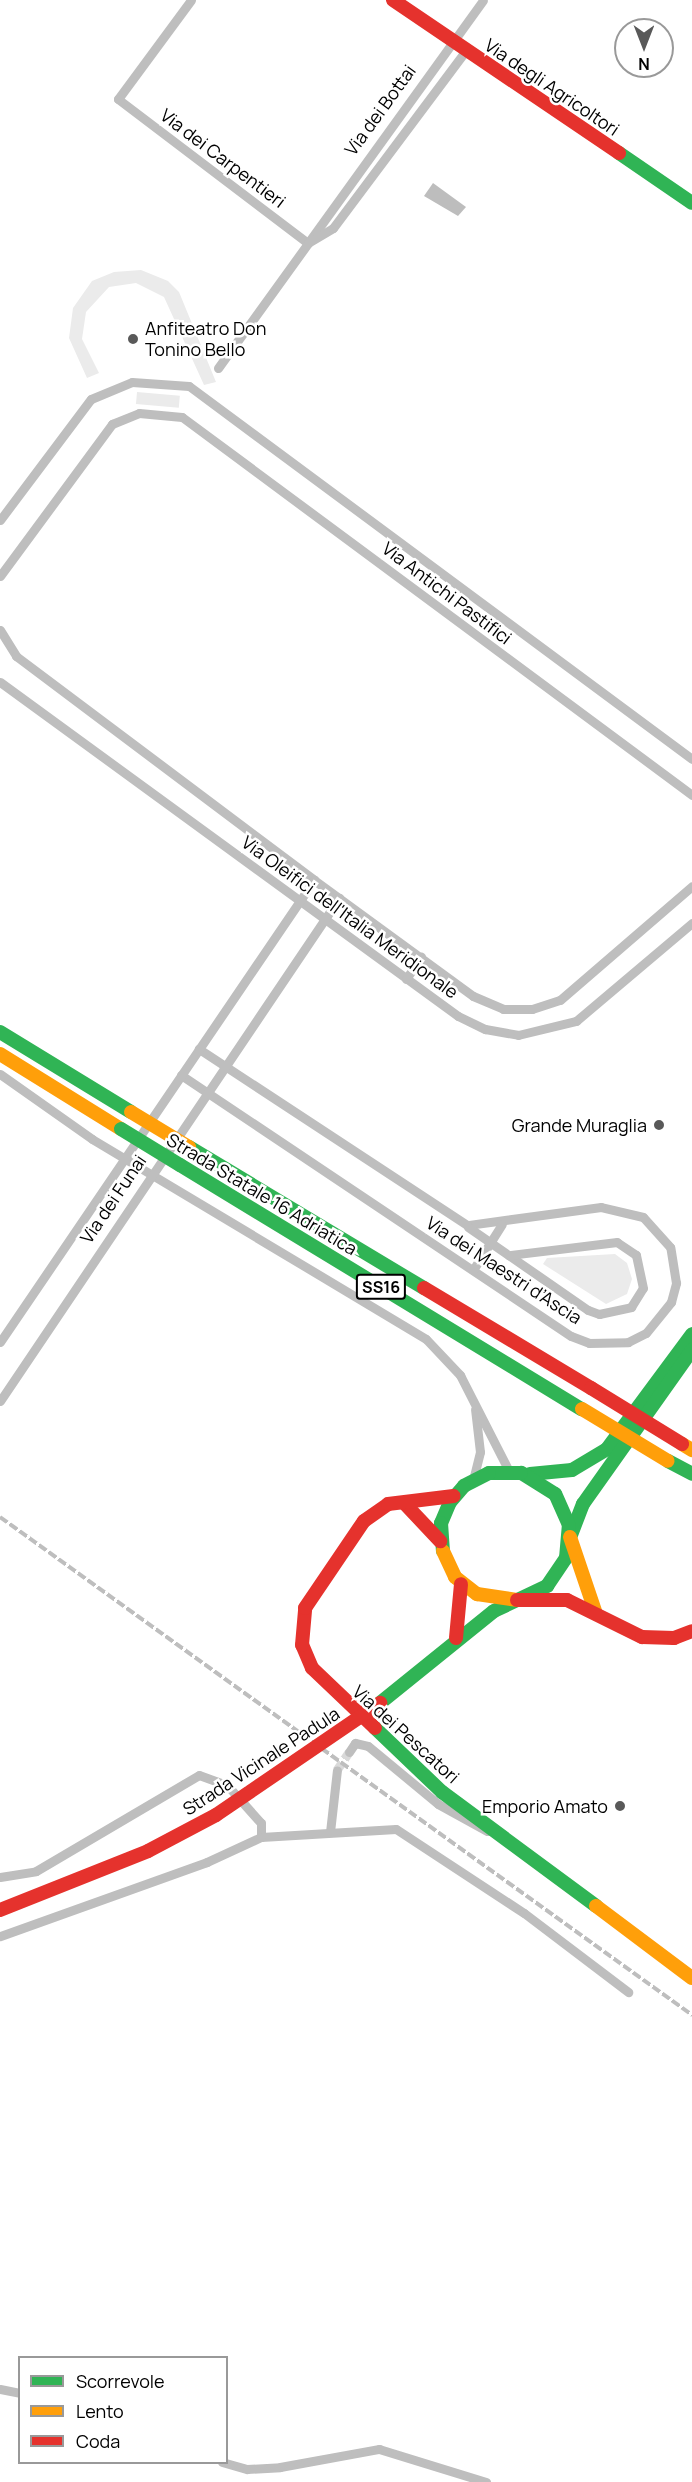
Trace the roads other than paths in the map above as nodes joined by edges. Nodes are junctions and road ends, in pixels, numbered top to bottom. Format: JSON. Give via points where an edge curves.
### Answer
{"nodes":[{"id":1,"x":191,"y":0,"type":"edge"},
{"id":2,"x":393,"y":0,"type":"edge"},
{"id":3,"x":483,"y":0,"type":"edge"},
{"id":4,"x":451,"y":40,"type":"junction"},
{"id":5,"x":466,"y":50,"type":"junction"},
{"id":6,"x":692,"y":203,"type":"edge"},
{"id":7,"x":308,"y":243,"type":"junction"},
{"id":8,"x":218,"y":368,"type":"dead end"},
{"id":9,"x":0,"y":520,"type":"edge"},
{"id":10,"x":0,"y":576,"type":"edge"},
{"id":11,"x":0,"y":630,"type":"edge"},
{"id":12,"x":0,"y":682,"type":"edge"},
{"id":13,"x":692,"y":759,"type":"edge"},
{"id":14,"x":692,"y":795,"type":"edge"},
{"id":15,"x":314,"y":880,"type":"junction"},
{"id":16,"x":692,"y":886,"type":"edge"},
{"id":17,"x":339,"y":898,"type":"junction"},
{"id":18,"x":300,"y":901,"type":"junction"},
{"id":19,"x":324,"y":920,"type":"junction"},
{"id":20,"x":692,"y":922,"type":"edge"},
{"id":21,"x":421,"y":957,"type":"junction"},
{"id":22,"x":406,"y":979,"type":"junction"},
{"id":23,"x":0,"y":1032,"type":"edge"},
{"id":24,"x":199,"y":1049,"type":"junction"},
{"id":25,"x":0,"y":1054,"type":"edge"},
{"id":26,"x":224,"y":1065,"type":"junction"},
{"id":27,"x":0,"y":1074,"type":"edge"},
{"id":28,"x":181,"y":1074,"type":"junction"},
{"id":29,"x":207,"y":1091,"type":"junction"},
{"id":30,"x":122,"y":1157,"type":"junction"},
{"id":31,"x":149,"y":1174,"type":"junction"},
{"id":32,"x":458,"y":1221,"type":"junction"},
{"id":33,"x":502,"y":1224,"type":"junction"},
{"id":34,"x":490,"y":1242,"type":"junction"},
{"id":35,"x":509,"y":1255,"type":"junction"},
{"id":36,"x":473,"y":1270,"type":"junction"},
{"id":37,"x":692,"y":1334,"type":"edge"},
{"id":38,"x":0,"y":1342,"type":"edge"},
{"id":39,"x":692,"y":1350,"type":"edge"},
{"id":40,"x":0,"y":1401,"type":"edge"},
{"id":41,"x":474,"y":1403,"type":"junction"},
{"id":42,"x":688,"y":1447,"type":"edge"},
{"id":43,"x":612,"y":1451,"type":"junction"},
{"id":44,"x":515,"y":1472,"type":"junction"},
{"id":45,"x":692,"y":1474,"type":"edge"},
{"id":46,"x":473,"y":1480,"type":"junction"},
{"id":47,"x":454,"y":1496,"type":"junction"},
{"id":48,"x":406,"y":1505,"type":"junction"},
{"id":49,"x":570,"y":1537,"type":"junction"},
{"id":50,"x":440,"y":1541,"type":"junction"},
{"id":51,"x":461,"y":1584,"type":"junction"},
{"id":52,"x":517,"y":1600,"type":"junction"},
{"id":53,"x":596,"y":1614,"type":"junction"},
{"id":54,"x":692,"y":1631,"type":"edge"},
{"id":55,"x":456,"y":1638,"type":"junction"},
{"id":56,"x":349,"y":1752,"type":"dead end"},
{"id":57,"x":337,"y":1770,"type":"tunnel mouth"},
{"id":58,"x":330,"y":1832,"type":"junction"},
{"id":59,"x":496,"y":1834,"type":"junction"},
{"id":60,"x":261,"y":1837,"type":"junction"},
{"id":61,"x":0,"y":1876,"type":"edge"},
{"id":62,"x":0,"y":1910,"type":"edge"},
{"id":63,"x":0,"y":1936,"type":"edge"},
{"id":64,"x":692,"y":1978,"type":"edge"},
{"id":65,"x":628,"y":1992,"type":"dead end"},
{"id":66,"x":0,"y":2389,"type":"edge"},
{"id":67,"x":18,"y":2393,"type":"edge"},
{"id":68,"x":226,"y":2464,"type":"edge"},
{"id":69,"x":486,"y":2482,"type":"edge"}],
"edges":[{"from":1,"to":7,"type":"street","name":"Via dei Carpentieri","via":[[118,99]]},
{"from":2,"to":4,"type":"main road","name":"Via degli Agricoltori"},
{"from":3,"to":4,"type":"street","name":"Via dei Bottai"},
{"from":4,"to":5,"type":"main road","name":"Via degli Agricoltori"},
{"from":4,"to":7,"type":"street","name":"Via dei Bottai"},
{"from":5,"to":6,"type":"main road","name":"Via degli Agricoltori"},
{"from":5,"to":7,"type":"street","name":"Via dei Bottai","via":[[333,228]]},
{"from":7,"to":8,"type":"street","name":"Via dei Bottai"},
{"from":9,"to":13,"type":"street","name":"Via Antichi Pastifici","via":[[96,396],[132,382],[164,380],[212,400]]},
{"from":10,"to":14,"type":"street","name":"Via Antichi Pastifici","via":[[112,424],[139,412],[182,417]]},
{"from":11,"to":15,"type":"street","name":"Via Oleifici dell'Italia Meridionale","via":[[16,656]]},
{"from":12,"to":18,"type":"street","name":"Via Oleifici dell'Italia Meridionale"},
{"from":15,"to":17,"type":"street","name":"Via Oleifici dell'Italia Meridionale"},
{"from":15,"to":18,"type":"street","name":"Via dei Funai"},
{"from":16,"to":21,"type":"street","name":"Via Oleifici dell'Italia Meridionale","via":[[577,987],[532,1009],[503,1009],[473,996]]},
{"from":17,"to":19,"type":"street","name":"Via dei Funai"},
{"from":17,"to":21,"type":"street","name":"Via Oleifici dell'Italia Meridionale"},
{"from":18,"to":19,"type":"street","name":"Via Oleifici dell'Italia Meridionale"},
{"from":18,"to":24,"type":"street","name":"Via dei Funai"},
{"from":19,"to":22,"type":"street","name":"Via Oleifici dell'Italia Meridionale"},
{"from":19,"to":26,"type":"street","name":"Via dei Funai"},
{"from":20,"to":22,"type":"street","name":"Via Oleifici dell'Italia Meridionale","via":[[593,1008],[551,1031],[518,1035],[485,1029]]},
{"from":21,"to":22,"type":"street"},
{"from":23,"to":42,"type":"main road","name":"Strada Statale 16 Adriatica","number":"SS16","bridge":true},
{"from":24,"to":26,"type":"street","name":"Via dei Maestri d’Ascia"},
{"from":24,"to":28,"type":"street","name":"Via dei Funai"},
{"from":25,"to":45,"type":"main road","name":"Strada Statale 16 Adriatica","number":"SS16","bridge":true},
{"from":26,"to":29,"type":"street","name":"Via dei Funai"},
{"from":26,"to":32,"type":"street","name":"Via dei Maestri d’Ascia"},
{"from":27,"to":30,"type":"street"},
{"from":28,"to":29,"type":"street","name":"Via dei Maestri d’Ascia"},
{"from":28,"to":30,"type":"street","name":"Via dei Funai"},
{"from":29,"to":31,"type":"street","name":"Via dei Funai"},
{"from":29,"to":36,"type":"street","name":"Via dei Maestri d’Ascia"},
{"from":30,"to":31,"type":"street"},
{"from":30,"to":38,"type":"street","name":"Via dei Funai"},
{"from":31,"to":40,"type":"street","name":"Via dei Funai"},
{"from":31,"to":41,"type":"street","via":[[426,1339],[460,1375]]},
{"from":32,"to":33,"type":"street","name":"Via dei Maestri d’Ascia"},
{"from":32,"to":34,"type":"street"},
{"from":33,"to":34,"type":"street"},
{"from":33,"to":36,"type":"street","name":"Via dei Maestri d’Ascia","via":[[601,1207],[643,1217],[670,1247],[676,1282],[671,1302],[646,1333],[628,1342],[589,1343]]},
{"from":34,"to":35,"type":"street"},
{"from":34,"to":36,"type":"street"},
{"from":35,"to":35,"type":"street","via":[[599,1314],[631,1306],[643,1288],[636,1255],[617,1242]]},
{"from":37,"to":43,"type":"main road"},
{"from":39,"to":43,"type":"main road"},
{"from":41,"to":44,"type":"street"},
{"from":41,"to":46,"type":"street","via":[[480,1452]]},
{"from":43,"to":44,"type":"main road","via":[[572,1470]]},
{"from":43,"to":49,"type":"main road","name":"Strada Vicinale Padula"},
{"from":44,"to":46,"type":"main road"},
{"from":44,"to":49,"type":"main road","via":[[555,1494]]},
{"from":46,"to":47,"type":"main road"},
{"from":47,"to":48,"type":"main road","name":"Via dei Pescatori"},
{"from":47,"to":50,"type":"main road","via":[[444,1516]]},
{"from":48,"to":50,"type":"main road"},
{"from":48,"to":59,"type":"main road","name":"Via dei Pescatori","via":[[375,1510],[357,1531],[305,1608],[302,1644],[319,1679]]},
{"from":49,"to":52,"type":"main road","name":"Strada Vicinale Padula","via":[[554,1579]]},
{"from":49,"to":53,"type":"main road"},
{"from":50,"to":51,"type":"main road","via":[[447,1565]]},
{"from":51,"to":52,"type":"main road","via":[[484,1597]]},
{"from":51,"to":55,"type":"main road"},
{"from":52,"to":53,"type":"main road","via":[[567,1600]]},
{"from":52,"to":55,"type":"main road","name":"Strada Vicinale Padula"},
{"from":53,"to":54,"type":"main road","via":[[642,1637],[674,1638]]},
{"from":55,"to":62,"type":"main road","name":"Strada Vicinale Padula","bridge":true,"via":[[380,1703],[216,1815],[148,1851]]},
{"from":56,"to":59,"type":"street","via":[[355,1743],[368,1746],[438,1804]]},
{"from":57,"to":58,"type":"street"},
{"from":58,"to":60,"type":"street"},
{"from":58,"to":65,"type":"street","via":[[396,1829],[524,1913]]},
{"from":59,"to":64,"type":"main road","name":"Via dei Pescatori"},
{"from":60,"to":61,"type":"street","via":[[261,1823],[227,1785],[199,1775],[36,1872]]},
{"from":60,"to":63,"type":"street","via":[[207,1862]]},
{"from":66,"to":67,"type":"street"},
{"from":68,"to":69,"type":"street","via":[[247,2469],[280,2467],[379,2449]]}]}
